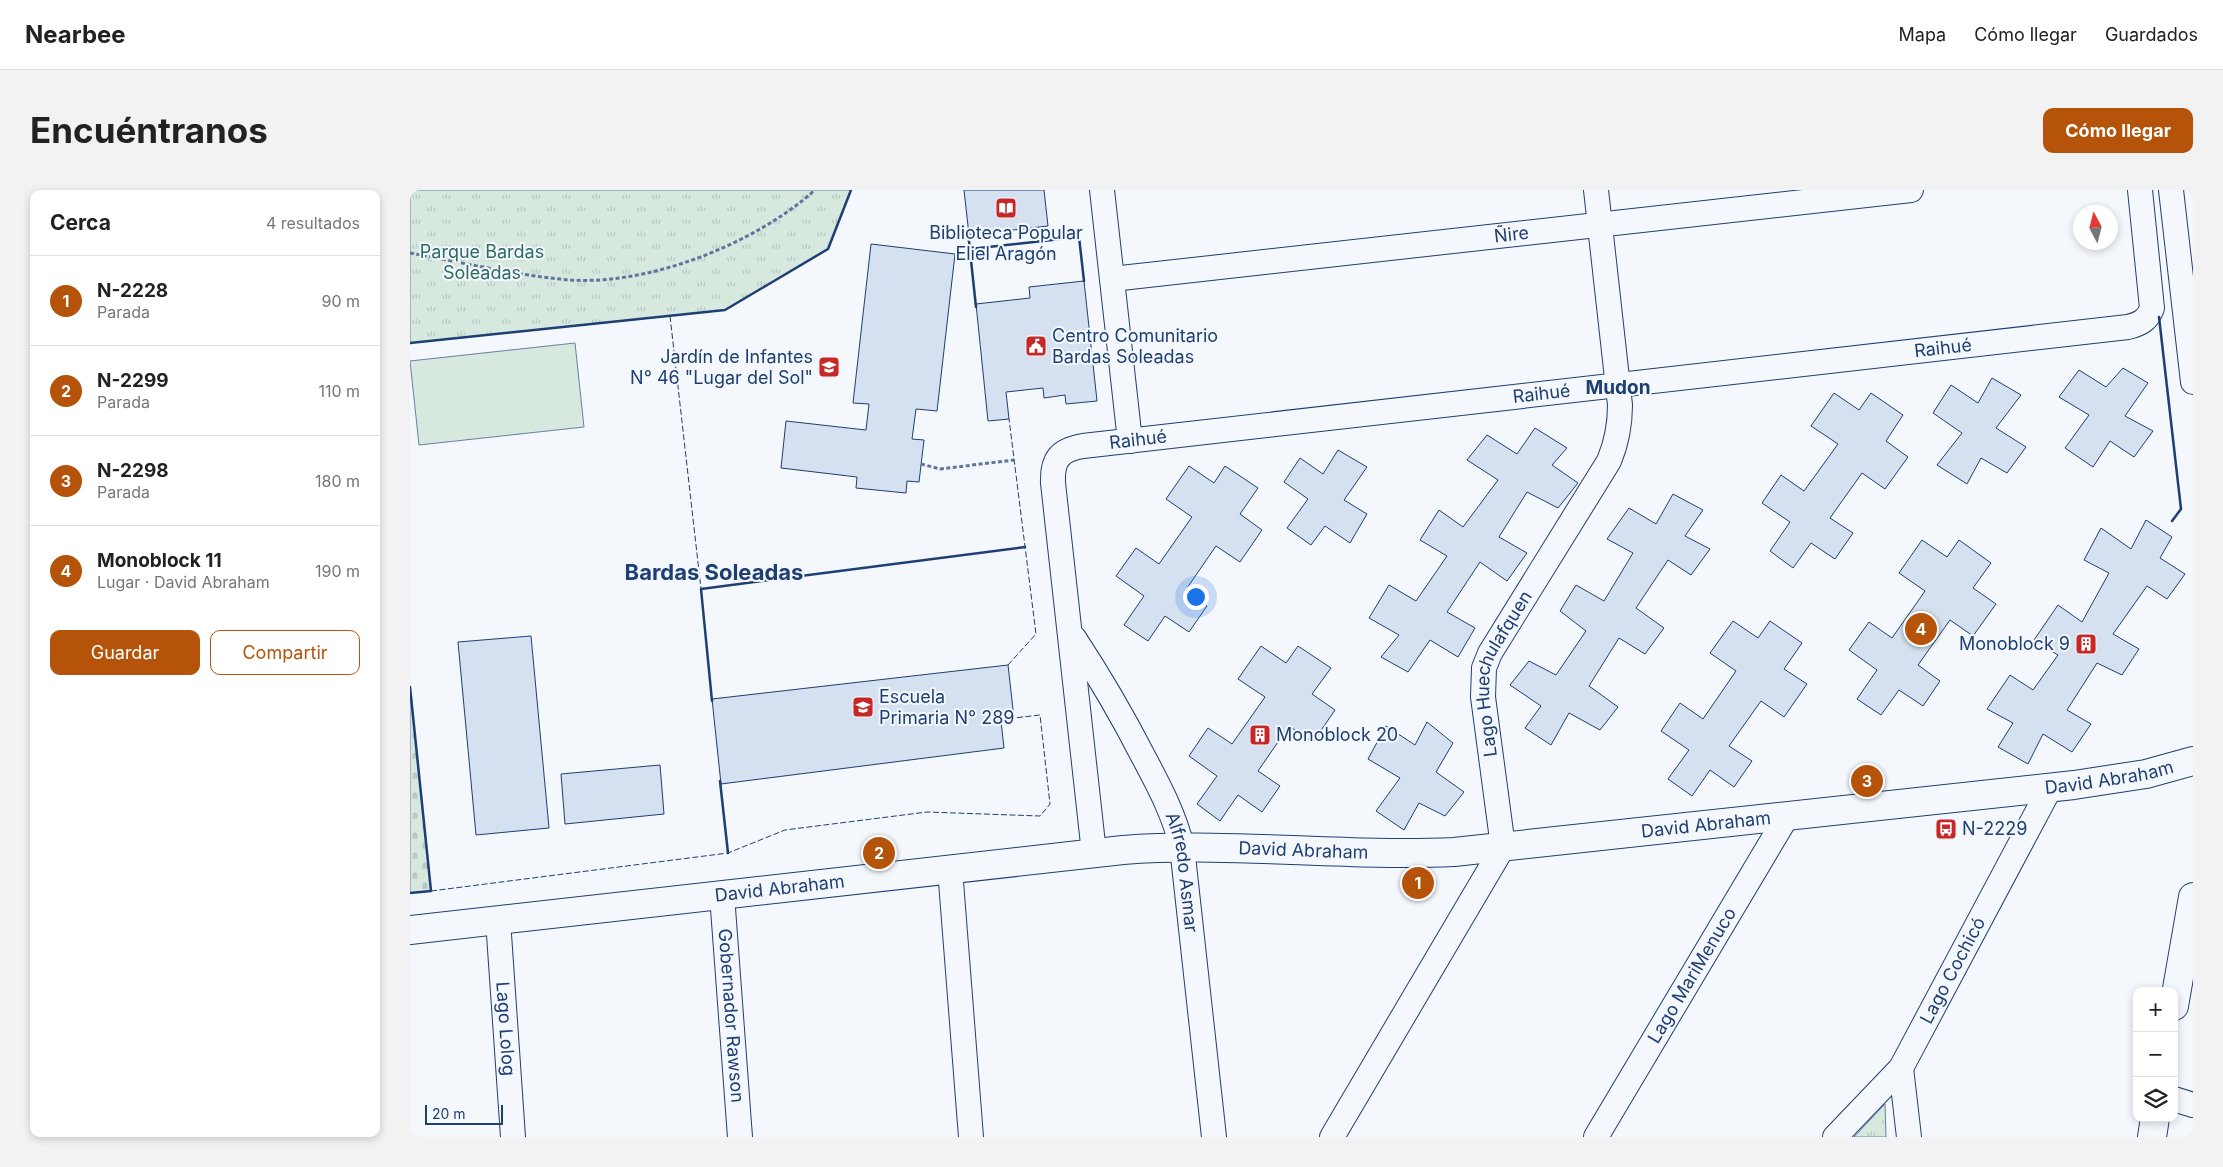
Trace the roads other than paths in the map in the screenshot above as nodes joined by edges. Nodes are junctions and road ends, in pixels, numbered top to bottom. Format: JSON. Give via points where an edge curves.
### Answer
{"nodes":[{"id":1,"x":1102,"y":190,"type":"edge"},
{"id":2,"x":1596,"y":190,"type":"edge"},
{"id":3,"x":1911,"y":190,"type":"edge"},
{"id":4,"x":2140,"y":190,"type":"edge"},
{"id":5,"x":2171,"y":190,"type":"edge"},
{"id":6,"x":1600,"y":225,"type":"junction"},
{"id":7,"x":2186,"y":262,"type":"edge"},
{"id":8,"x":1112,"y":279,"type":"junction"},
{"id":9,"x":2193,"y":382,"type":"edge"},
{"id":10,"x":1618,"y":385,"type":"junction"},
{"id":11,"x":1130,"y":440,"type":"junction"},
{"id":12,"x":1056,"y":460,"type":"joint"},
{"id":13,"x":1071,"y":634,"type":"junction"},
{"id":14,"x":2193,"y":761,"type":"edge"},
{"id":15,"x":2050,"y":788,"type":"junction"},
{"id":16,"x":1788,"y":816,"type":"junction"},
{"id":17,"x":1182,"y":847,"type":"junction"},
{"id":18,"x":1503,"y":847,"type":"junction"},
{"id":19,"x":1094,"y":853,"type":"junction"},
{"id":20,"x":950,"y":869,"type":"junction"},
{"id":21,"x":722,"y":895,"type":"junction"},
{"id":22,"x":2193,"y":897,"type":"edge"},
{"id":23,"x":498,"y":920,"type":"junction"},
{"id":24,"x":410,"y":930,"type":"edge"},
{"id":25,"x":2177,"y":987,"type":"edge"},
{"id":26,"x":1901,"y":1068,"type":"junction"},
{"id":27,"x":2178,"y":1100,"type":"edge"},
{"id":28,"x":2193,"y":1105,"type":"edge"},
{"id":29,"x":2154,"y":1122,"type":"edge"},
{"id":30,"x":513,"y":1137,"type":"edge"},
{"id":31,"x":740,"y":1137,"type":"edge"},
{"id":32,"x":971,"y":1137,"type":"edge"},
{"id":33,"x":1214,"y":1137,"type":"edge"},
{"id":34,"x":1332,"y":1137,"type":"edge"},
{"id":35,"x":1596,"y":1137,"type":"edge"},
{"id":36,"x":1835,"y":1137,"type":"edge"},
{"id":37,"x":1909,"y":1137,"type":"edge"},
{"id":38,"x":2152,"y":1137,"type":"edge"}],
"edges":[{"from":1,"to":8,"type":"street"},
{"from":2,"to":6,"type":"street","name":"Lago Huechulafquen"},
{"from":3,"to":6,"type":"street","name":"Ñire"},
{"from":4,"to":10,"type":"street","name":"Raihué","via":[[2152,302],[2150,314],[2142,323]]},
{"from":5,"to":7,"type":"street"},
{"from":6,"to":8,"type":"street","name":"Ñire"},
{"from":6,"to":10,"type":"street","name":"Lago Huechulafquen"},
{"from":7,"to":9,"type":"street"},
{"from":8,"to":11,"type":"street"},
{"from":10,"to":11,"type":"street","name":"Raihué"},
{"from":10,"to":18,"type":"street","name":"Lago Huechulafquen","via":[[1620,425],[1609,460],[1490,653],[1484,668],[1483,697]]},
{"from":11,"to":12,"type":"street","name":"Raihué","via":[[1072,448]]},
{"from":12,"to":13,"type":"street","name":"Alfredo Asmar","via":[[1052,470],[1053,483]]},
{"from":13,"to":17,"type":"street","name":"Alfredo Asmar","via":[[1109,692],[1167,803]]},
{"from":13,"to":19,"type":"street","name":"Alfredo Asmar"},
{"from":14,"to":15,"type":"main road","name":"David Abraham","via":[[2146,774]]},
{"from":15,"to":16,"type":"main road","name":"David Abraham"},
{"from":15,"to":26,"type":"street","name":"Lago Cochicó"},
{"from":16,"to":18,"type":"main road","name":"David Abraham"},
{"from":16,"to":35,"type":"street","name":"Lago MariMenuco"},
{"from":17,"to":18,"type":"main road","name":"David Abraham","via":[[1386,854]]},
{"from":17,"to":19,"type":"main road","name":"David Abraham"},
{"from":17,"to":33,"type":"street","name":"Alfredo Asmar"},
{"from":18,"to":34,"type":"street"},
{"from":19,"to":20,"type":"main road","name":"David Abraham"},
{"from":20,"to":21,"type":"main road","name":"David Abraham"},
{"from":20,"to":32,"type":"street"},
{"from":21,"to":23,"type":"main road","name":"David Abraham"},
{"from":21,"to":31,"type":"street","name":"Gobernador Rawson"},
{"from":22,"to":25,"type":"main road"},
{"from":23,"to":24,"type":"main road","name":"David Abraham"},
{"from":23,"to":30,"type":"street","name":"Lago Lolog"},
{"from":26,"to":36,"type":"street","name":"Lago Cochicó"},
{"from":26,"to":37,"type":"street"},
{"from":27,"to":28,"type":"street"},
{"from":29,"to":38,"type":"main road"}]}
